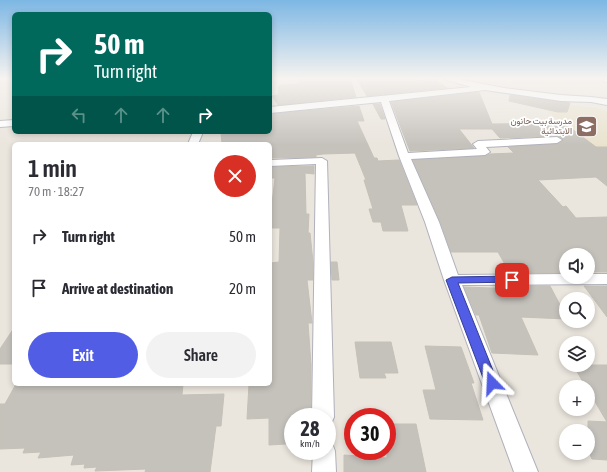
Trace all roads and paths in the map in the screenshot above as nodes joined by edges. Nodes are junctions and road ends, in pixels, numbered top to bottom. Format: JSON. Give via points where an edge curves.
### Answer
{"nodes":[{"id":1,"x":355,"y":101,"type":"edge"},
{"id":2,"x":385,"y":101,"type":"edge"},
{"id":3,"x":272,"y":110,"type":"edge"},
{"id":4,"x":12,"y":123,"type":"edge"},
{"id":5,"x":0,"y":124,"type":"edge"},
{"id":6,"x":557,"y":140,"type":"dead end"},
{"id":7,"x":404,"y":156,"type":"junction"},
{"id":8,"x":272,"y":163,"type":"edge"},
{"id":9,"x":607,"y":279,"type":"edge"},
{"id":10,"x":452,"y":280,"type":"junction"},
{"id":11,"x":323,"y":408,"type":"edge"},
{"id":12,"x":324,"y":460,"type":"edge"},
{"id":13,"x":324,"y":472,"type":"edge"},
{"id":14,"x":526,"y":472,"type":"edge"}],
"edges":[{"from":1,"to":3,"type":"street"},
{"from":2,"to":7,"type":"street"},
{"from":4,"to":5,"type":"street"},
{"from":6,"to":7,"type":"street","via":[[478,144],[485,152]]},
{"from":7,"to":10,"type":"street","via":[[432,222]]},
{"from":8,"to":11,"type":"street","via":[[322,161]]},
{"from":9,"to":10,"type":"street"},
{"from":10,"to":14,"type":"street"},
{"from":12,"to":13,"type":"street"}]}
